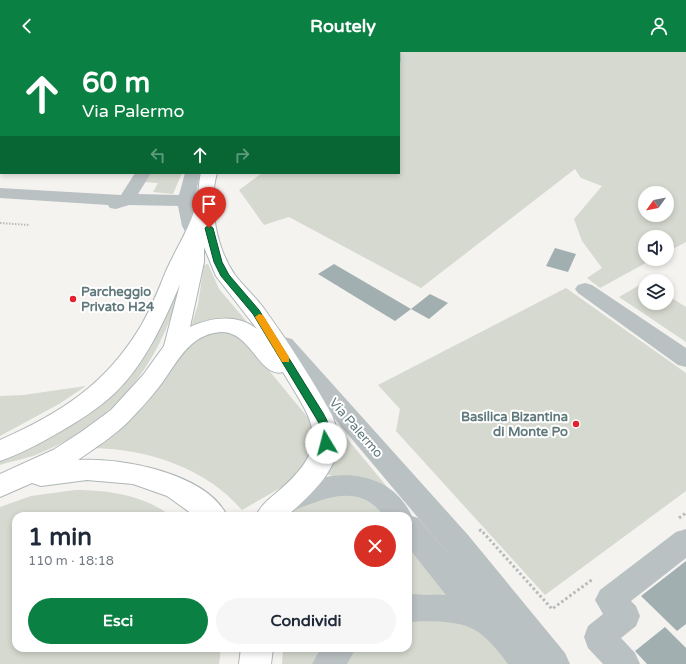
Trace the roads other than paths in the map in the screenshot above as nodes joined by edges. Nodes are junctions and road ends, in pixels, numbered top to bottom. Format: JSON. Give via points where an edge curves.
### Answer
{"nodes":[{"id":1,"x":142,"y":174,"type":"edge"},
{"id":2,"x":193,"y":174,"type":"edge"},
{"id":3,"x":209,"y":174,"type":"edge"},
{"id":4,"x":0,"y":194,"type":"edge"},
{"id":5,"x":127,"y":200,"type":"junction"},
{"id":6,"x":195,"y":202,"type":"junction"},
{"id":7,"x":0,"y":205,"type":"edge"},
{"id":8,"x":194,"y":233,"type":"junction"},
{"id":9,"x":585,"y":289,"type":"dead end"},
{"id":10,"x":256,"y":312,"type":"junction"},
{"id":11,"x":250,"y":335,"type":"junction"},
{"id":12,"x":174,"y":347,"type":"junction"},
{"id":13,"x":686,"y":359,"type":"edge"},
{"id":14,"x":289,"y":366,"type":"junction"},
{"id":15,"x":325,"y":407,"type":"junction"},
{"id":16,"x":0,"y":451,"type":"edge"},
{"id":17,"x":2,"y":485,"type":"edge"},
{"id":18,"x":275,"y":510,"type":"edge"},
{"id":19,"x":209,"y":512,"type":"edge"},
{"id":20,"x":396,"y":512,"type":"edge"},
{"id":21,"x":412,"y":531,"type":"edge"},
{"id":22,"x":680,"y":532,"type":"edge"},
{"id":23,"x":412,"y":608,"type":"edge"},
{"id":24,"x":483,"y":618,"type":"junction"},
{"id":25,"x":256,"y":652,"type":"edge"},
{"id":26,"x":337,"y":652,"type":"edge"},
{"id":27,"x":255,"y":664,"type":"edge"},
{"id":28,"x":328,"y":664,"type":"edge"},
{"id":29,"x":529,"y":664,"type":"edge"},
{"id":30,"x":554,"y":664,"type":"edge"},
{"id":31,"x":624,"y":664,"type":"edge"}],
"edges":[{"from":1,"to":5,"type":"street"},
{"from":2,"to":6,"type":"street","via":[[187,192]]},
{"from":3,"to":6,"type":"main road","name":"Via Palermo","via":[[205,190]]},
{"from":4,"to":5,"type":"street"},
{"from":5,"to":6,"type":"street"},
{"from":5,"to":7,"type":"street","via":[[107,208],[82,211]]},
{"from":6,"to":8,"type":"main road"},
{"from":6,"to":10,"type":"main road","name":"Via Palermo","via":[[218,262],[226,276]]},
{"from":8,"to":12,"type":"main road","via":[[195,262]]},
{"from":8,"to":16,"type":"main road","via":[[152,324],[107,386],[95,397],[47,428]]},
{"from":9,"to":13,"type":"street"},
{"from":10,"to":14,"type":"main road"},
{"from":10,"to":15,"type":"street","name":"Via Palermo"},
{"from":11,"to":12,"type":"main road","via":[[231,326],[212,326],[192,334]]},
{"from":11,"to":14,"type":"street"},
{"from":11,"to":15,"type":"main road"},
{"from":12,"to":17,"type":"main road","via":[[135,400],[90,439],[62,457]]},
{"from":14,"to":15,"type":"main road"},
{"from":15,"to":18,"type":"main road","via":[[326,443],[321,461],[309,478]]},
{"from":15,"to":30,"type":"street","name":"Via Palermo","via":[[458,544]]},
{"from":17,"to":19,"type":"main road","via":[[57,471],[125,471],[169,484],[189,495]]},
{"from":18,"to":20,"type":"street","via":[[317,488],[335,485],[362,488],[379,495]]},
{"from":21,"to":24,"type":"street"},
{"from":22,"to":31,"type":"street","via":[[610,600],[626,616],[599,637]]},
{"from":23,"to":24,"type":"street","via":[[449,608]]},
{"from":24,"to":29,"type":"street","via":[[503,634]]},
{"from":25,"to":27,"type":"main road"},
{"from":26,"to":28,"type":"street"}]}
